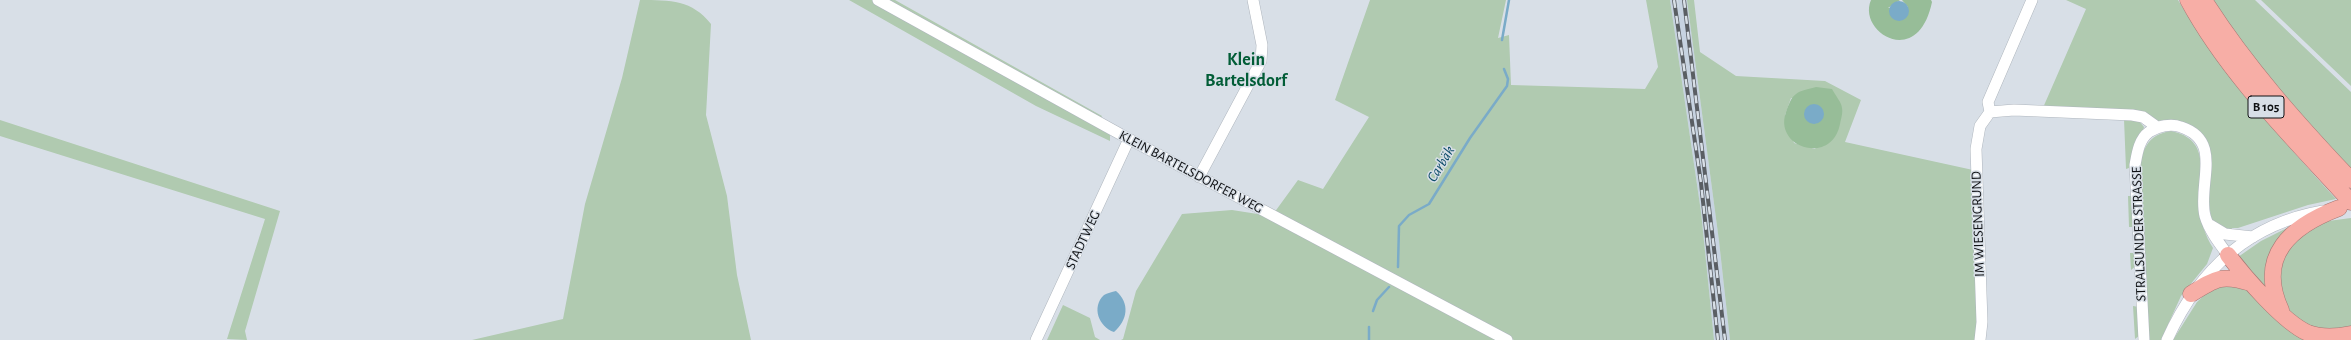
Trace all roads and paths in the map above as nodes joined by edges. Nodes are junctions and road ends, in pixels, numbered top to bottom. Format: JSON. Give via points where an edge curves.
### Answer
{"nodes":[{"id":1,"x":878,"y":0,"type":"edge"},
{"id":2,"x":1253,"y":0,"type":"edge"},
{"id":3,"x":2032,"y":0,"type":"edge"},
{"id":4,"x":2188,"y":0,"type":"edge"},
{"id":5,"x":2204,"y":0,"type":"edge"},
{"id":6,"x":1990,"y":112,"type":"junction"},
{"id":7,"x":2157,"y":127,"type":"junction"},
{"id":8,"x":1130,"y":139,"type":"junction"},
{"id":9,"x":1199,"y":177,"type":"junction"},
{"id":10,"x":2351,"y":180,"type":"edge"},
{"id":11,"x":2347,"y":206,"type":"edge"},
{"id":12,"x":2316,"y":214,"type":"junction"},
{"id":13,"x":2208,"y":224,"type":"junction"},
{"id":14,"x":2253,"y":237,"type":"junction"},
{"id":15,"x":2228,"y":255,"type":"junction"},
{"id":16,"x":2252,"y":283,"type":"junction"},
{"id":17,"x":2191,"y":294,"type":"junction"},
{"id":18,"x":2283,"y":314,"type":"junction"},
{"id":19,"x":2351,"y":334,"type":"edge"},
{"id":20,"x":1036,"y":340,"type":"edge"},
{"id":21,"x":1507,"y":340,"type":"edge"},
{"id":22,"x":1980,"y":340,"type":"edge"},
{"id":23,"x":2144,"y":340,"type":"edge"},
{"id":24,"x":2167,"y":340,"type":"edge"}],
"edges":[{"from":1,"to":8,"type":"street","name":"KLEIN BARTELSDORFER WEG"},
{"from":2,"to":9,"type":"street","via":[[1262,45],[1261,61]]},
{"from":3,"to":6,"type":"street","name":"IM WIESENGRUND","via":[[1988,102]]},
{"from":4,"to":11,"type":"highway","number":"B 105","via":[[2206,31],[2245,82]]},
{"from":5,"to":10,"type":"highway","number":"B 105","via":[[2228,38],[2279,102]]},
{"from":6,"to":7,"type":"street","via":[[2014,110],[2132,115],[2143,118]]},
{"from":6,"to":22,"type":"street","name":"IM WIESENGRUND","via":[[1980,126],[1976,148],[1982,322]]},
{"from":7,"to":13,"type":"street","via":[[2171,125],[2187,129],[2194,133],[2205,149],[2207,168],[2204,204]]},
{"from":7,"to":23,"type":"street","name":"STRALSUNDER STRASSE","via":[[2143,139],[2135,165]]},
{"from":8,"to":9,"type":"street","name":"KLEIN BARTELSDORFER WEG"},
{"from":8,"to":20,"type":"street","name":"STADTWEG"},
{"from":9,"to":21,"type":"street","name":"KLEIN BARTELSDORFER WEG"},
{"from":11,"to":12,"type":"highway"},
{"from":12,"to":14,"type":"street","via":[[2279,224]]},
{"from":12,"to":18,"type":"highway","via":[[2288,238],[2277,256],[2273,285]]},
{"from":13,"to":14,"type":"street","via":[[2225,234]]},
{"from":13,"to":15,"type":"street"},
{"from":14,"to":15,"type":"street"},
{"from":15,"to":16,"type":"highway"},
{"from":15,"to":17,"type":"street"},
{"from":16,"to":17,"type":"highway","via":[[2236,278],[2216,278]]},
{"from":16,"to":18,"type":"highway"},
{"from":17,"to":24,"type":"street"},
{"from":18,"to":19,"type":"highway","via":[[2299,328],[2316,335]]}]}
